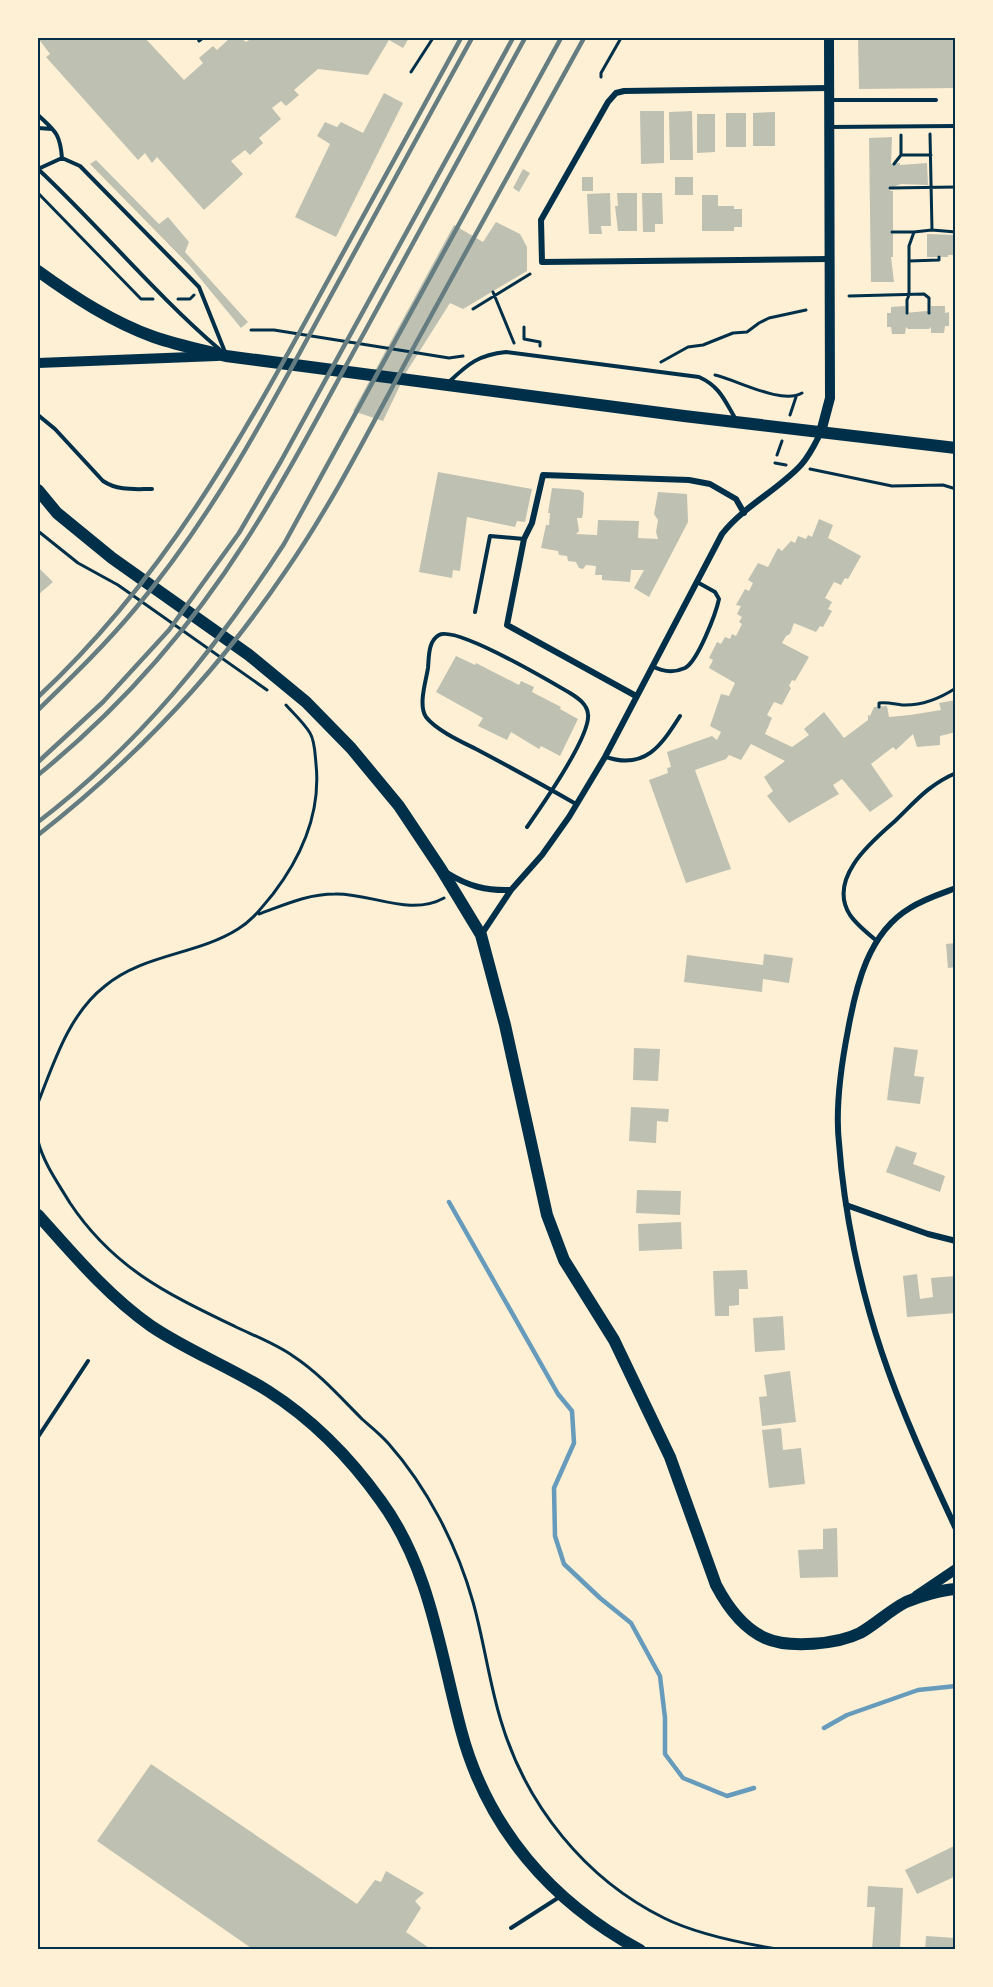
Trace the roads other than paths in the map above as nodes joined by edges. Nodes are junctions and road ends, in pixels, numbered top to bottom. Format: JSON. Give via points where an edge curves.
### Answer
{"nodes":[{"id":1,"x":829,"y":38,"type":"edge"},
{"id":2,"x":828,"y":94,"type":"junction"},
{"id":3,"x":936,"y":100,"type":"dead end"},
{"id":4,"x":38,"y":116,"type":"edge"},
{"id":5,"x":956,"y":126,"type":"edge"},
{"id":6,"x":829,"y":127,"type":"junction"},
{"id":7,"x":38,"y":128,"type":"edge"},
{"id":8,"x":53,"y":129,"type":"junction"},
{"id":9,"x":62,"y":158,"type":"junction"},
{"id":10,"x":38,"y":169,"type":"edge"},
{"id":11,"x":829,"y":259,"type":"junction"},
{"id":12,"x":38,"y":271,"type":"edge"},
{"id":13,"x":226,"y":356,"type":"junction"},
{"id":14,"x":38,"y":363,"type":"edge"},
{"id":15,"x":446,"y":385,"type":"junction"},
{"id":16,"x":38,"y":415,"type":"edge"},
{"id":17,"x":737,"y":421,"type":"junction"},
{"id":18,"x":821,"y":432,"type":"junction"},
{"id":19,"x":956,"y":448,"type":"edge"},
{"id":20,"x":152,"y":489,"type":"dead end"},
{"id":21,"x":38,"y":490,"type":"edge"},
{"id":22,"x":744,"y":513,"type":"junction"},
{"id":23,"x":524,"y":539,"type":"junction"},
{"id":24,"x":697,"y":582,"type":"junction"},
{"id":25,"x":475,"y":612,"type":"dead end"},
{"id":26,"x":652,"y":666,"type":"junction"},
{"id":27,"x":636,"y":696,"type":"junction"},
{"id":28,"x":680,"y":716,"type":"dead end"},
{"id":29,"x":605,"y":757,"type":"junction"},
{"id":30,"x":956,"y":773,"type":"edge"},
{"id":31,"x":552,"y":790,"type":"junction"},
{"id":32,"x":577,"y":804,"type":"junction"},
{"id":33,"x":527,"y":827,"type":"dead end"},
{"id":34,"x":441,"y":869,"type":"junction"},
{"id":35,"x":956,"y":888,"type":"edge"},
{"id":36,"x":511,"y":890,"type":"junction"},
{"id":37,"x":481,"y":935,"type":"junction"},
{"id":38,"x":877,"y":941,"type":"junction"},
{"id":39,"x":846,"y":1205,"type":"junction"},
{"id":40,"x":38,"y":1215,"type":"edge"},
{"id":41,"x":956,"y":1240,"type":"edge"},
{"id":42,"x":88,"y":1360,"type":"dead end"},
{"id":43,"x":38,"y":1437,"type":"edge"},
{"id":44,"x":956,"y":1529,"type":"edge"},
{"id":45,"x":956,"y":1569,"type":"edge"},
{"id":46,"x":956,"y":1589,"type":"edge"},
{"id":47,"x":906,"y":1602,"type":"junction"},
{"id":48,"x":561,"y":1896,"type":"junction"},
{"id":49,"x":510,"y":1928,"type":"dead end"},
{"id":50,"x":640,"y":1950,"type":"edge"}],
"edges":[{"from":1,"to":2,"type":"street"},
{"from":2,"to":3,"type":"lane"},
{"from":2,"to":6,"type":"street"},
{"from":2,"to":11,"type":"street","via":[[616,93],[542,220],[542,262]]},
{"from":4,"to":8,"type":"lane"},
{"from":5,"to":6,"type":"lane"},
{"from":6,"to":11,"type":"street"},
{"from":7,"to":8,"type":"lane"},
{"from":8,"to":9,"type":"lane","via":[[61,142]]},
{"from":9,"to":10,"type":"lane"},
{"from":9,"to":13,"type":"lane","via":[[80,166],[199,287]]},
{"from":10,"to":13,"type":"lane","via":[[181,317]]},
{"from":11,"to":18,"type":"street","via":[[830,398]]},
{"from":12,"to":13,"type":"main road","via":[[94,309],[130,327]]},
{"from":13,"to":14,"type":"street"},
{"from":13,"to":15,"type":"main road"},
{"from":15,"to":17,"type":"main road"},
{"from":15,"to":17,"type":"lane","via":[[476,359],[506,352],[699,377],[718,389]]},
{"from":16,"to":20,"type":"lane","via":[[102,481],[112,487]]},
{"from":17,"to":18,"type":"main road"},
{"from":18,"to":19,"type":"main road"},
{"from":18,"to":22,"type":"street","via":[[799,467]]},
{"from":21,"to":34,"type":"main road","via":[[57,513],[112,558],[249,655],[306,702],[399,806]]},
{"from":22,"to":23,"type":"street","via":[[736,499],[700,482],[543,475],[532,524]]},
{"from":22,"to":24,"type":"street","via":[[722,534]]},
{"from":23,"to":25,"type":"lane","via":[[490,536]]},
{"from":23,"to":27,"type":"street","via":[[507,625]]},
{"from":24,"to":26,"type":"street"},
{"from":24,"to":26,"type":"lane","via":[[715,592],[719,599],[695,657],[678,669],[661,671]]},
{"from":26,"to":27,"type":"street"},
{"from":27,"to":29,"type":"street"},
{"from":28,"to":29,"type":"lane","via":[[662,743],[643,758],[630,762]]},
{"from":29,"to":32,"type":"street"},
{"from":30,"to":38,"type":"lane","via":[[923,793],[870,842],[850,870],[845,892],[849,913]]},
{"from":31,"to":31,"type":"lane","via":[[456,738],[426,717],[423,705],[431,644],[438,635],[445,633],[470,640],[581,700],[587,709],[588,723]]},
{"from":31,"to":32,"type":"lane"},
{"from":31,"to":33,"type":"lane"},
{"from":32,"to":36,"type":"street","via":[[542,855]]},
{"from":34,"to":36,"type":"street","via":[[477,888]]},
{"from":34,"to":37,"type":"main road"},
{"from":35,"to":38,"type":"street","via":[[908,909]]},
{"from":36,"to":37,"type":"street"},
{"from":37,"to":47,"type":"main road","via":[[548,1215],[564,1260],[614,1340],[670,1457],[723,1599],[766,1639],[816,1644],[860,1633]]},
{"from":38,"to":39,"type":"street","via":[[862,974],[851,1014],[841,1082],[838,1142]]},
{"from":39,"to":41,"type":"street"},
{"from":39,"to":44,"type":"street","via":[[882,1352],[927,1468]]},
{"from":40,"to":48,"type":"main road","via":[[125,1305],[178,1343],[290,1406],[368,1484],[397,1526],[419,1573],[469,1759],[486,1797],[526,1861]]},
{"from":42,"to":43,"type":"lane"},
{"from":45,"to":47,"type":"street"},
{"from":46,"to":47,"type":"main road"},
{"from":48,"to":49,"type":"lane"},
{"from":48,"to":50,"type":"main road","via":[[586,1917]]}]}
